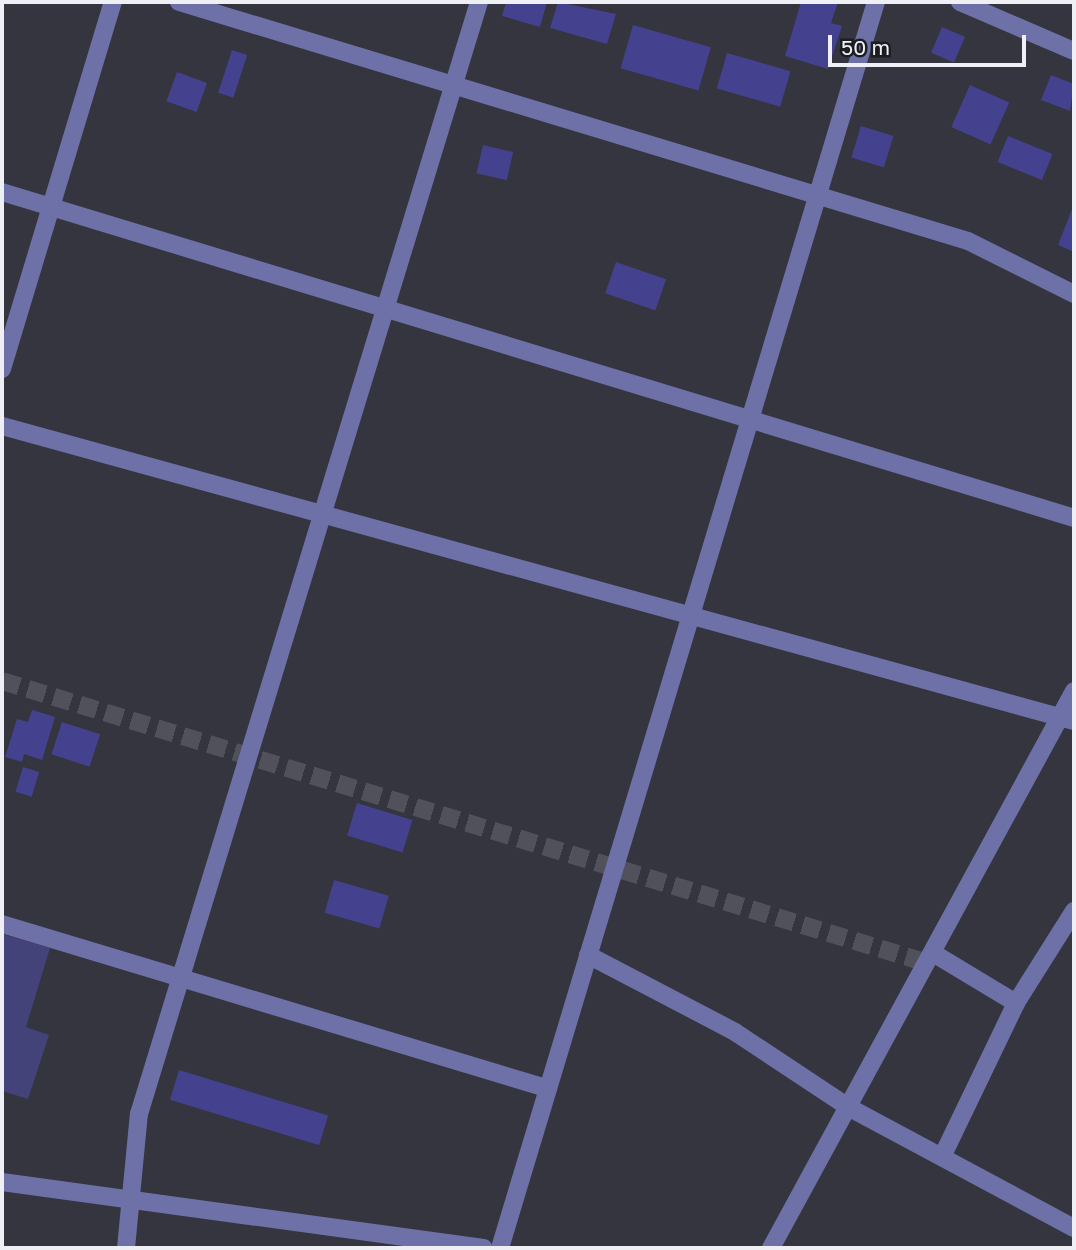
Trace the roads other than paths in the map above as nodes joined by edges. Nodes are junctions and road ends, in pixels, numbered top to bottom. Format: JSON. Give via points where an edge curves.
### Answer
{"nodes":[{"id":1,"x":113,"y":2,"type":"edge"},
{"id":2,"x":178,"y":2,"type":"edge"},
{"id":3,"x":479,"y":2,"type":"edge"},
{"id":4,"x":876,"y":2,"type":"edge"},
{"id":5,"x":960,"y":2,"type":"edge"},
{"id":6,"x":1074,"y":51,"type":"edge"},
{"id":7,"x":454,"y":86,"type":"junction"},
{"id":8,"x":2,"y":192,"type":"edge"},
{"id":9,"x":819,"y":197,"type":"junction"},
{"id":10,"x":50,"y":207,"type":"junction"},
{"id":11,"x":1074,"y":294,"type":"edge"},
{"id":12,"x":384,"y":308,"type":"junction"},
{"id":13,"x":2,"y":369,"type":"edge"},
{"id":14,"x":749,"y":419,"type":"junction"},
{"id":15,"x":2,"y":426,"type":"edge"},
{"id":16,"x":321,"y":514,"type":"junction"},
{"id":17,"x":1074,"y":518,"type":"edge"},
{"id":18,"x":692,"y":617,"type":"junction"},
{"id":19,"x":1074,"y":691,"type":"edge"},
{"id":20,"x":1067,"y":719,"type":"edge"},
{"id":21,"x":1074,"y":911,"type":"edge"},
{"id":22,"x":2,"y":924,"type":"edge"},
{"id":23,"x":933,"y":953,"type":"junction"},
{"id":24,"x":588,"y":955,"type":"junction"},
{"id":25,"x":181,"y":977,"type":"junction"},
{"id":26,"x":1016,"y":1003,"type":"junction"},
{"id":27,"x":547,"y":1088,"type":"junction"},
{"id":28,"x":850,"y":1108,"type":"junction"},
{"id":29,"x":942,"y":1157,"type":"junction"},
{"id":30,"x":2,"y":1182,"type":"edge"},
{"id":31,"x":131,"y":1200,"type":"junction"},
{"id":32,"x":1074,"y":1228,"type":"edge"},
{"id":33,"x":126,"y":1248,"type":"edge"},
{"id":34,"x":483,"y":1248,"type":"edge"},
{"id":35,"x":500,"y":1248,"type":"edge"},
{"id":36,"x":771,"y":1248,"type":"edge"}],
"edges":[{"from":1,"to":10,"type":"street"},
{"from":2,"to":7,"type":"street"},
{"from":3,"to":7,"type":"street"},
{"from":4,"to":9,"type":"street"},
{"from":5,"to":6,"type":"street"},
{"from":7,"to":9,"type":"street"},
{"from":7,"to":12,"type":"street"},
{"from":8,"to":10,"type":"street"},
{"from":9,"to":11,"type":"street","via":[[968,241]]},
{"from":9,"to":14,"type":"street"},
{"from":10,"to":12,"type":"street"},
{"from":10,"to":13,"type":"street"},
{"from":12,"to":14,"type":"street"},
{"from":12,"to":16,"type":"street"},
{"from":14,"to":17,"type":"street"},
{"from":14,"to":18,"type":"street"},
{"from":15,"to":16,"type":"street"},
{"from":16,"to":18,"type":"street"},
{"from":16,"to":25,"type":"street"},
{"from":18,"to":20,"type":"street"},
{"from":18,"to":24,"type":"street"},
{"from":19,"to":20,"type":"street"},
{"from":20,"to":23,"type":"street"},
{"from":21,"to":26,"type":"street"},
{"from":22,"to":25,"type":"street"},
{"from":23,"to":26,"type":"street"},
{"from":23,"to":28,"type":"street"},
{"from":24,"to":27,"type":"street"},
{"from":24,"to":28,"type":"street","via":[[735,1032]]},
{"from":25,"to":27,"type":"street"},
{"from":25,"to":31,"type":"street","via":[[139,1114]]},
{"from":26,"to":29,"type":"street"},
{"from":27,"to":35,"type":"street"},
{"from":28,"to":29,"type":"street"},
{"from":28,"to":36,"type":"street"},
{"from":29,"to":32,"type":"street"},
{"from":30,"to":31,"type":"street"},
{"from":31,"to":33,"type":"street"},
{"from":31,"to":34,"type":"street"}]}
